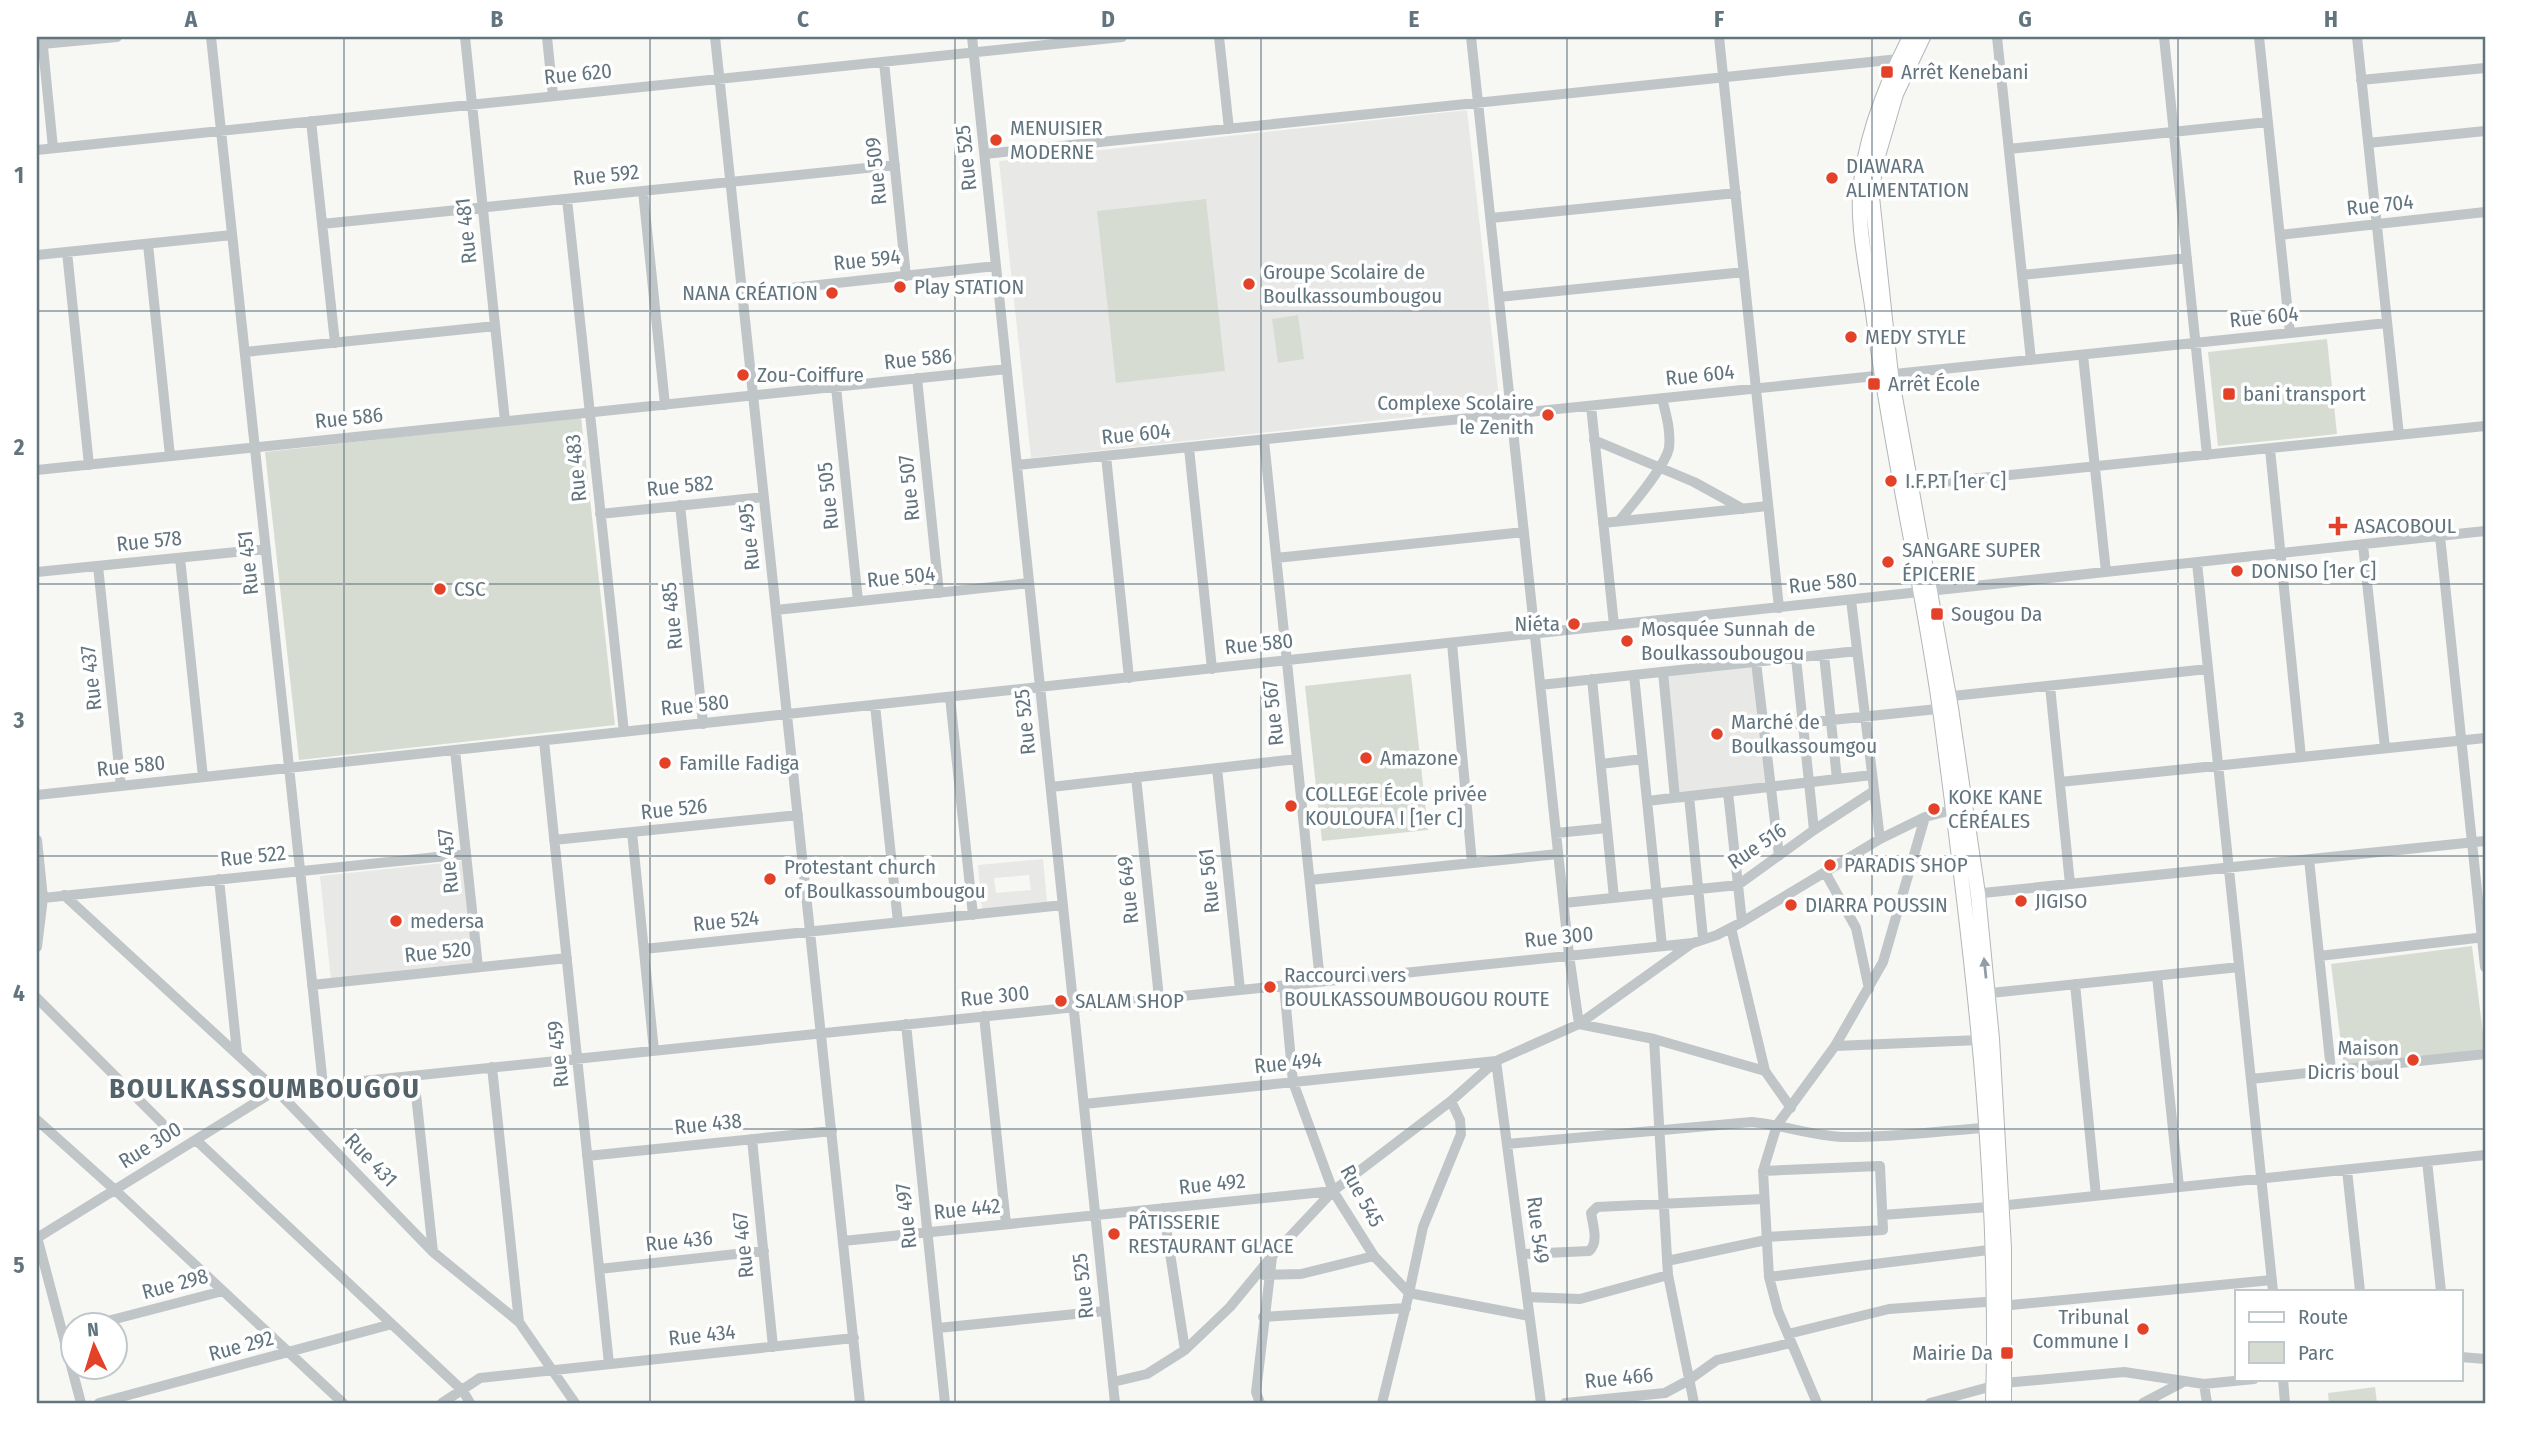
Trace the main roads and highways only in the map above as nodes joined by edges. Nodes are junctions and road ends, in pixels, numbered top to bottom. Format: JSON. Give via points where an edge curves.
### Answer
{"nodes":[{"id":1,"x":1910,"y":37,"type":"edge"},
{"id":2,"x":1923,"y":37,"type":"edge"},
{"id":3,"x":1886,"y":375,"type":"junction"},
{"id":4,"x":1982,"y":994,"type":"junction"},
{"id":5,"x":1995,"y":1206,"type":"junction"},
{"id":6,"x":1999,"y":1384,"type":"junction"},
{"id":7,"x":1993,"y":1403,"type":"edge"},
{"id":8,"x":2004,"y":1403,"type":"edge"}],
"edges":[{"from":1,"to":3,"type":"main road","via":[[1872,135],[1860,196]]},
{"from":2,"to":3,"type":"main road","via":[[1896,94],[1872,180]]},
{"from":3,"to":4,"type":"main road","via":[[1944,703]]},
{"from":4,"to":5,"type":"main road"},
{"from":4,"to":5,"type":"main road","via":[[1984,1128]]},
{"from":5,"to":6,"type":"main road","via":[[2003,1303]]},
{"from":6,"to":7,"type":"main road"},
{"from":6,"to":8,"type":"main road"}]}
